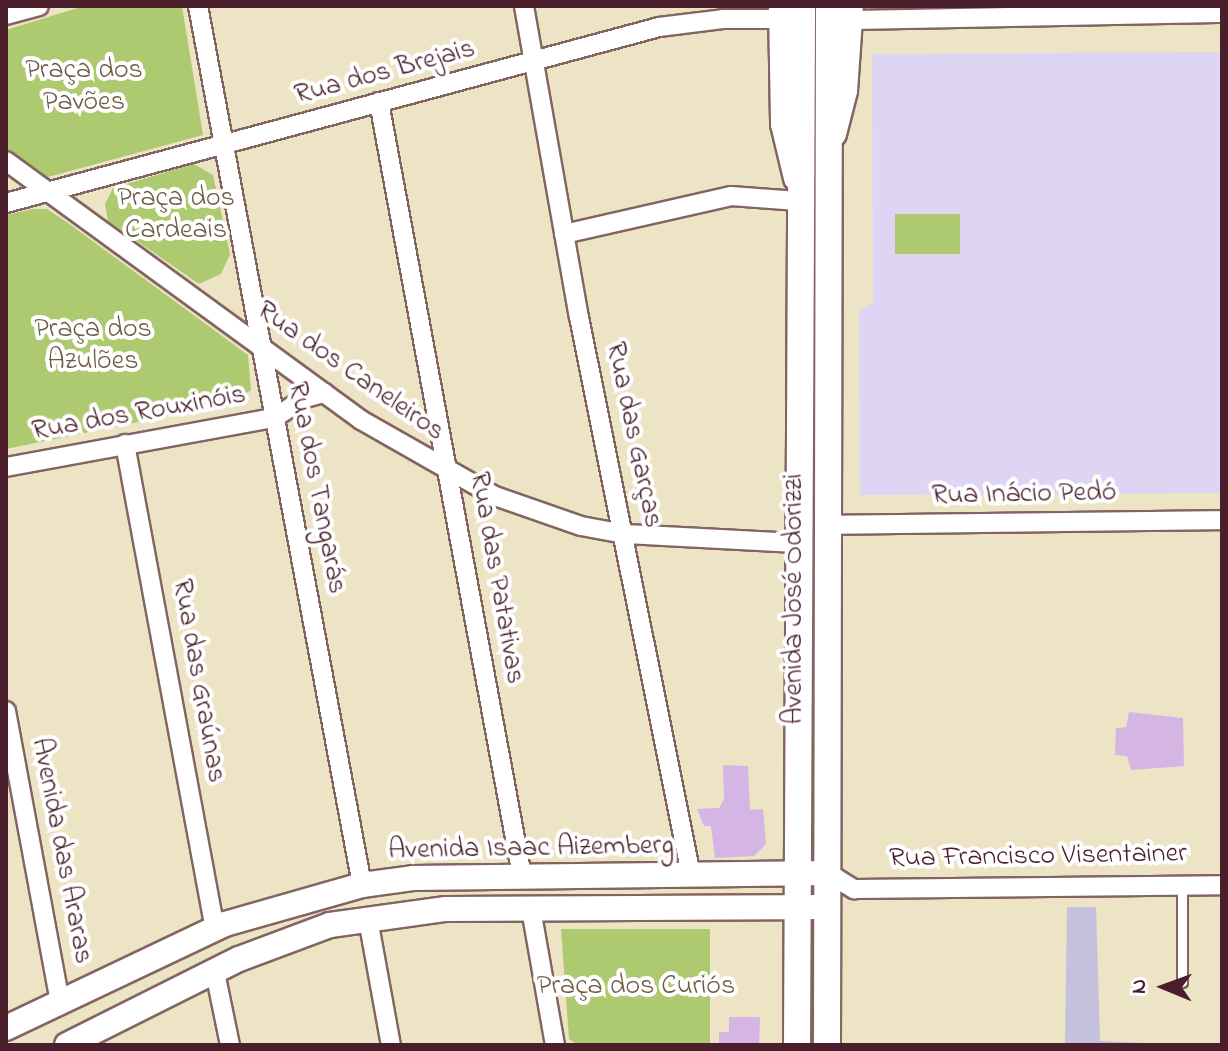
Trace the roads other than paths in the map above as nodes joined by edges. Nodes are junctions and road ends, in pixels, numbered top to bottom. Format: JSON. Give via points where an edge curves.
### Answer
{"nodes":[{"id":1,"x":39,"y":6,"type":"edge"},
{"id":2,"x":198,"y":6,"type":"edge"},
{"id":3,"x":524,"y":6,"type":"edge"},
{"id":4,"x":788,"y":10,"type":"edge"},
{"id":5,"x":844,"y":11,"type":"edge"},
{"id":6,"x":1222,"y":13,"type":"edge"},
{"id":7,"x":6,"y":15,"type":"edge"},
{"id":8,"x":534,"y":62,"type":"junction"},
{"id":9,"x":379,"y":102,"type":"junction"},
{"id":10,"x":224,"y":145,"type":"junction"},
{"id":11,"x":6,"y":161,"type":"edge"},
{"id":12,"x":49,"y":192,"type":"junction"},
{"id":13,"x":798,"y":193,"type":"junction"},
{"id":14,"x":6,"y":203,"type":"edge"},
{"id":15,"x":564,"y":234,"type":"junction"},
{"id":16,"x":261,"y":345,"type":"junction"},
{"id":17,"x":324,"y":393,"type":"junction"},
{"id":18,"x":274,"y":418,"type":"junction"},
{"id":19,"x":125,"y":444,"type":"junction"},
{"id":20,"x":6,"y":467,"type":"edge"},
{"id":21,"x":449,"y":474,"type":"junction"},
{"id":22,"x":1222,"y":520,"type":"edge"},
{"id":23,"x":826,"y":525,"type":"junction"},
{"id":24,"x":625,"y":534,"type":"junction"},
{"id":25,"x":797,"y":543,"type":"junction"},
{"id":26,"x":6,"y":711,"type":"edge"},
{"id":27,"x":11,"y":764,"type":"edge"},
{"id":28,"x":798,"y":873,"type":"junction"},
{"id":29,"x":828,"y":873,"type":"junction"},
{"id":30,"x":691,"y":875,"type":"junction"},
{"id":31,"x":522,"y":876,"type":"junction"},
{"id":32,"x":362,"y":885,"type":"junction"},
{"id":33,"x":1222,"y":885,"type":"edge"},
{"id":34,"x":1182,"y":886,"type":"junction"},
{"id":35,"x":854,"y":889,"type":"junction"},
{"id":36,"x":828,"y":907,"type":"junction"},
{"id":37,"x":798,"y":908,"type":"junction"},
{"id":38,"x":531,"y":909,"type":"junction"},
{"id":39,"x":368,"y":919,"type":"junction"},
{"id":40,"x":215,"y":928,"type":"junction"},
{"id":41,"x":215,"y":972,"type":"junction"},
{"id":42,"x":1182,"y":982,"type":"dead end"},
{"id":43,"x":60,"y":1001,"type":"junction"},
{"id":44,"x":6,"y":1028,"type":"edge"},
{"id":45,"x":67,"y":1045,"type":"edge"},
{"id":46,"x":230,"y":1045,"type":"edge"},
{"id":47,"x":391,"y":1045,"type":"edge"},
{"id":48,"x":555,"y":1045,"type":"edge"},
{"id":49,"x":797,"y":1045,"type":"edge"},
{"id":50,"x":827,"y":1045,"type":"edge"}],
"edges":[{"from":1,"to":7,"type":"street"},
{"from":2,"to":10,"type":"street","name":"Rua dos Tangarás"},
{"from":3,"to":8,"type":"street","name":"Rua das Garças"},
{"from":4,"to":8,"type":"street","name":"Rua dos Brejais","via":[[659,27]]},
{"from":4,"to":13,"type":"main road","name":"Avenida José Odorizzi"},
{"from":5,"to":6,"type":"street"},
{"from":5,"to":23,"type":"main road","name":"Avenida José Odorizzi","via":[[829,152]]},
{"from":8,"to":9,"type":"street","name":"Rua dos Brejais"},
{"from":8,"to":15,"type":"street","name":"Rua das Garças"},
{"from":9,"to":10,"type":"street","name":"Rua dos Brejais"},
{"from":9,"to":21,"type":"street","name":"Rua das Patativas"},
{"from":10,"to":12,"type":"street","name":"Rua dos Brejais"},
{"from":10,"to":16,"type":"street","name":"Rua dos Tangarás"},
{"from":11,"to":12,"type":"street","name":"Rua dos Caneleiros"},
{"from":12,"to":14,"type":"street","name":"Rua dos Brejais"},
{"from":12,"to":16,"type":"street","name":"Rua dos Caneleiros"},
{"from":13,"to":15,"type":"street","via":[[731,196]]},
{"from":13,"to":25,"type":"main road","name":"Avenida José Odorizzi"},
{"from":15,"to":24,"type":"street","name":"Rua das Garças"},
{"from":16,"to":17,"type":"street","name":"Rua dos Caneleiros"},
{"from":16,"to":18,"type":"street","name":"Rua dos Tangarás"},
{"from":17,"to":18,"type":"street","name":"Rua dos Rouxinóis","via":[[305,398]]},
{"from":17,"to":21,"type":"street","name":"Rua dos Caneleiros"},
{"from":18,"to":19,"type":"street","name":"Rua dos Rouxinóis"},
{"from":18,"to":32,"type":"street","name":"Rua dos Tangarás"},
{"from":19,"to":20,"type":"street","name":"Rua dos Rouxinóis"},
{"from":19,"to":40,"type":"street","name":"Rua das Graúnas"},
{"from":21,"to":24,"type":"street","name":"Rua dos Caneleiros","via":[[544,514]]},
{"from":21,"to":31,"type":"street","name":"Rua das Patativas"},
{"from":22,"to":23,"type":"street","name":"Rua Inácio Pedó"},
{"from":23,"to":29,"type":"main road","name":"Avenida José Odorizzi"},
{"from":24,"to":25,"type":"street","name":"Rua dos Caneleiros"},
{"from":24,"to":30,"type":"street","name":"Rua das Garças"},
{"from":25,"to":28,"type":"main road","name":"Avenida José Odorizzi"},
{"from":26,"to":27,"type":"street","name":"Avenida das Araras"},
{"from":27,"to":43,"type":"street","name":"Avenida das Araras"},
{"from":28,"to":29,"type":"street"},
{"from":28,"to":30,"type":"street","name":"Avenida Isaac Aizemberg"},
{"from":28,"to":37,"type":"main road","name":"Avenida José Odorizzi"},
{"from":29,"to":35,"type":"street","name":"Rua Francisco Visentainer"},
{"from":29,"to":36,"type":"main road","name":"Avenida José Odorizzi"},
{"from":30,"to":31,"type":"street","name":"Avenida Isaac Aizemberg"},
{"from":31,"to":32,"type":"street","name":"Avenida Isaac Aizemberg"},
{"from":32,"to":40,"type":"street","name":"Avenida Isaac Aizemberg"},
{"from":33,"to":34,"type":"street","name":"Rua Francisco Visentainer"},
{"from":34,"to":35,"type":"street","name":"Rua Francisco Visentainer"},
{"from":34,"to":42,"type":"lane"},
{"from":35,"to":36,"type":"street","name":"Rua Francisco Visentainer"},
{"from":36,"to":37,"type":"street","name":"Avenida Isaac Aizemberg"},
{"from":36,"to":50,"type":"main road","name":"Avenida José Odorizzi"},
{"from":37,"to":38,"type":"street","name":"Avenida Isaac Aizemberg"},
{"from":37,"to":49,"type":"main road","name":"Avenida José Odorizzi"},
{"from":38,"to":39,"type":"street","name":"Avenida Isaac Aizemberg","via":[[446,909]]},
{"from":38,"to":48,"type":"street"},
{"from":39,"to":41,"type":"street","name":"Avenida Isaac Aizemberg","via":[[291,936]]},
{"from":39,"to":47,"type":"street"},
{"from":40,"to":43,"type":"street","name":"Avenida Isaac Aizemberg"},
{"from":41,"to":45,"type":"street","name":"Avenida Isaac Aizemberg"},
{"from":41,"to":46,"type":"street"},
{"from":43,"to":44,"type":"street","name":"Avenida Isaac Aizemberg"},
{"from":43,"to":45,"type":"street"}]}
